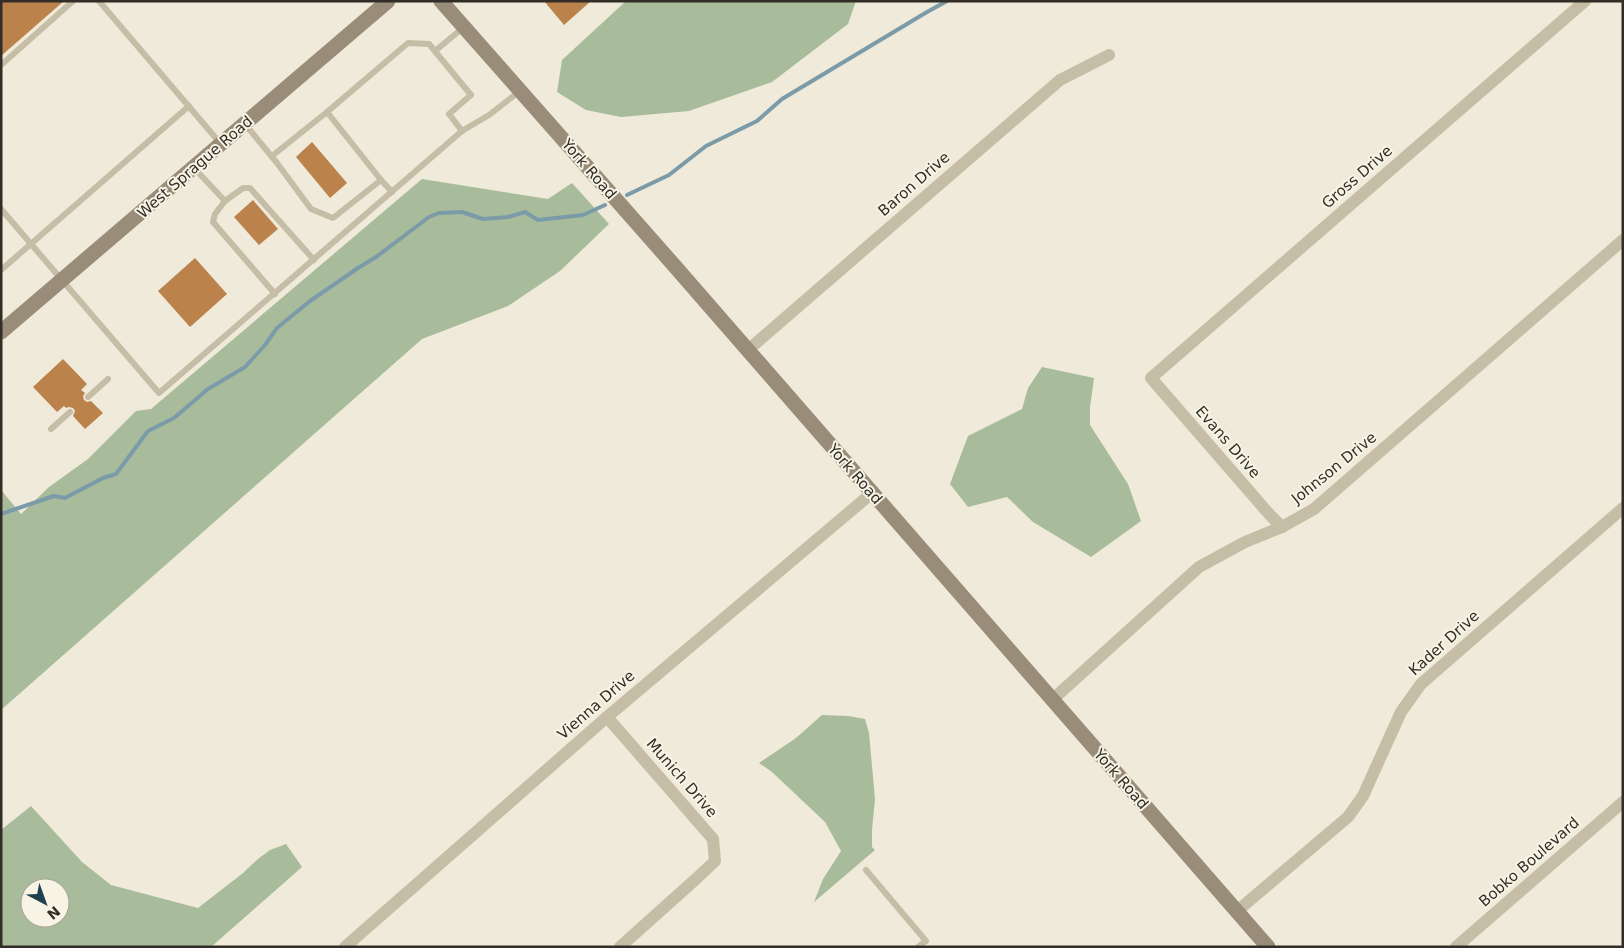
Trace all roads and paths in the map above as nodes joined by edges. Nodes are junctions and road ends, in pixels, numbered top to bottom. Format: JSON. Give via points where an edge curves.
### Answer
{"nodes":[{"id":1,"x":72,"y":1,"type":"edge"},
{"id":2,"x":100,"y":1,"type":"edge"},
{"id":3,"x":388,"y":1,"type":"edge"},
{"id":4,"x":441,"y":1,"type":"edge"},
{"id":5,"x":1584,"y":1,"type":"edge"},
{"id":6,"x":464,"y":27,"type":"junction"},
{"id":7,"x":435,"y":51,"type":"junction"},
{"id":8,"x":1109,"y":55,"type":"dead end"},
{"id":9,"x":1,"y":65,"type":"edge"},
{"id":10,"x":520,"y":91,"type":"junction"},
{"id":11,"x":189,"y":106,"type":"junction"},
{"id":12,"x":327,"y":112,"type":"junction"},
{"id":13,"x":245,"y":124,"type":"junction"},
{"id":14,"x":462,"y":131,"type":"junction"},
{"id":15,"x":222,"y":144,"type":"junction"},
{"id":16,"x":272,"y":156,"type":"junction"},
{"id":17,"x":194,"y":168,"type":"junction"},
{"id":18,"x":381,"y":180,"type":"junction"},
{"id":19,"x":392,"y":192,"type":"junction"},
{"id":20,"x":225,"y":201,"type":"junction"},
{"id":21,"x":1,"y":210,"type":"edge"},
{"id":22,"x":1623,"y":240,"type":"edge"},
{"id":23,"x":31,"y":244,"type":"junction"},
{"id":24,"x":314,"y":260,"type":"junction"},
{"id":25,"x":1,"y":270,"type":"edge"},
{"id":26,"x":63,"y":280,"type":"junction"},
{"id":27,"x":275,"y":294,"type":"junction"},
{"id":28,"x":1,"y":332,"type":"edge"},
{"id":29,"x":748,"y":350,"type":"junction"},
{"id":30,"x":1151,"y":378,"type":"joint"},
{"id":31,"x":108,"y":379,"type":"dead end"},
{"id":32,"x":88,"y":397,"type":"dead end"},
{"id":33,"x":70,"y":412,"type":"dead end"},
{"id":34,"x":52,"y":429,"type":"dead end"},
{"id":35,"x":872,"y":492,"type":"junction"},
{"id":36,"x":1623,"y":508,"type":"edge"},
{"id":37,"x":1282,"y":527,"type":"junction"},
{"id":38,"x":1052,"y":700,"type":"junction"},
{"id":39,"x":607,"y":717,"type":"junction"},
{"id":40,"x":1623,"y":802,"type":"edge"},
{"id":41,"x":866,"y":870,"type":"dead end"},
{"id":42,"x":1236,"y":912,"type":"junction"},
{"id":43,"x":345,"y":947,"type":"edge"},
{"id":44,"x":620,"y":947,"type":"edge"},
{"id":45,"x":918,"y":947,"type":"edge"},
{"id":46,"x":1268,"y":947,"type":"edge"},
{"id":47,"x":1456,"y":947,"type":"edge"}],
"edges":[{"from":1,"to":9,"type":"lane"},
{"from":2,"to":11,"type":"lane"},
{"from":3,"to":13,"type":"street","name":"West Sprague Road"},
{"from":4,"to":6,"type":"street","name":"York Road"},
{"from":5,"to":30,"type":"street","name":"Gross Drive"},
{"from":6,"to":7,"type":"lane"},
{"from":6,"to":10,"type":"street","name":"York Road"},
{"from":7,"to":12,"type":"lane","via":[[429,44],[408,43]]},
{"from":7,"to":14,"type":"lane","via":[[471,95],[449,114]]},
{"from":8,"to":29,"type":"street","name":"Baron Drive","via":[[1060,80]]},
{"from":10,"to":14,"type":"lane","via":[[489,116]]},
{"from":10,"to":29,"type":"street","name":"York Road"},
{"from":11,"to":15,"type":"lane"},
{"from":11,"to":23,"type":"lane"},
{"from":12,"to":16,"type":"lane"},
{"from":12,"to":18,"type":"lane"},
{"from":13,"to":15,"type":"street","name":"West Sprague Road"},
{"from":13,"to":16,"type":"lane"},
{"from":14,"to":19,"type":"lane"},
{"from":15,"to":17,"type":"street","name":"West Sprague Road"},
{"from":16,"to":18,"type":"lane","via":[[311,209],[333,218]]},
{"from":17,"to":20,"type":"lane"},
{"from":17,"to":26,"type":"street","name":"West Sprague Road"},
{"from":18,"to":19,"type":"lane"},
{"from":19,"to":24,"type":"lane"},
{"from":20,"to":24,"type":"lane","via":[[243,188],[250,188]]},
{"from":20,"to":27,"type":"lane","via":[[213,222]]},
{"from":21,"to":23,"type":"lane"},
{"from":22,"to":37,"type":"street","name":"Johnson Drive","via":[[1314,509]]},
{"from":23,"to":25,"type":"lane"},
{"from":23,"to":26,"type":"lane"},
{"from":24,"to":27,"type":"lane"},
{"from":26,"to":27,"type":"lane","via":[[159,393]]},
{"from":26,"to":28,"type":"street","name":"West Sprague Road"},
{"from":29,"to":35,"type":"street","name":"York Road"},
{"from":30,"to":37,"type":"street","name":"Evans Drive"},
{"from":31,"to":32,"type":"lane"},
{"from":33,"to":34,"type":"lane"},
{"from":35,"to":38,"type":"street","name":"York Road"},
{"from":35,"to":39,"type":"street","name":"Vienna Drive"},
{"from":36,"to":42,"type":"street","name":"Kader Drive","via":[[1420,684],[1401,712],[1363,796],[1348,817]]},
{"from":37,"to":38,"type":"street","name":"Johnson Drive","via":[[1245,542],[1199,567]]},
{"from":38,"to":42,"type":"street","name":"York Road"},
{"from":39,"to":43,"type":"street","name":"Vienna Drive"},
{"from":39,"to":44,"type":"street","name":"Munich Drive","via":[[713,839],[715,861]]},
{"from":40,"to":47,"type":"street","name":"Bobko Boulevard"},
{"from":41,"to":45,"type":"lane","via":[[926,940]]},
{"from":42,"to":46,"type":"street","name":"York Road"}]}
